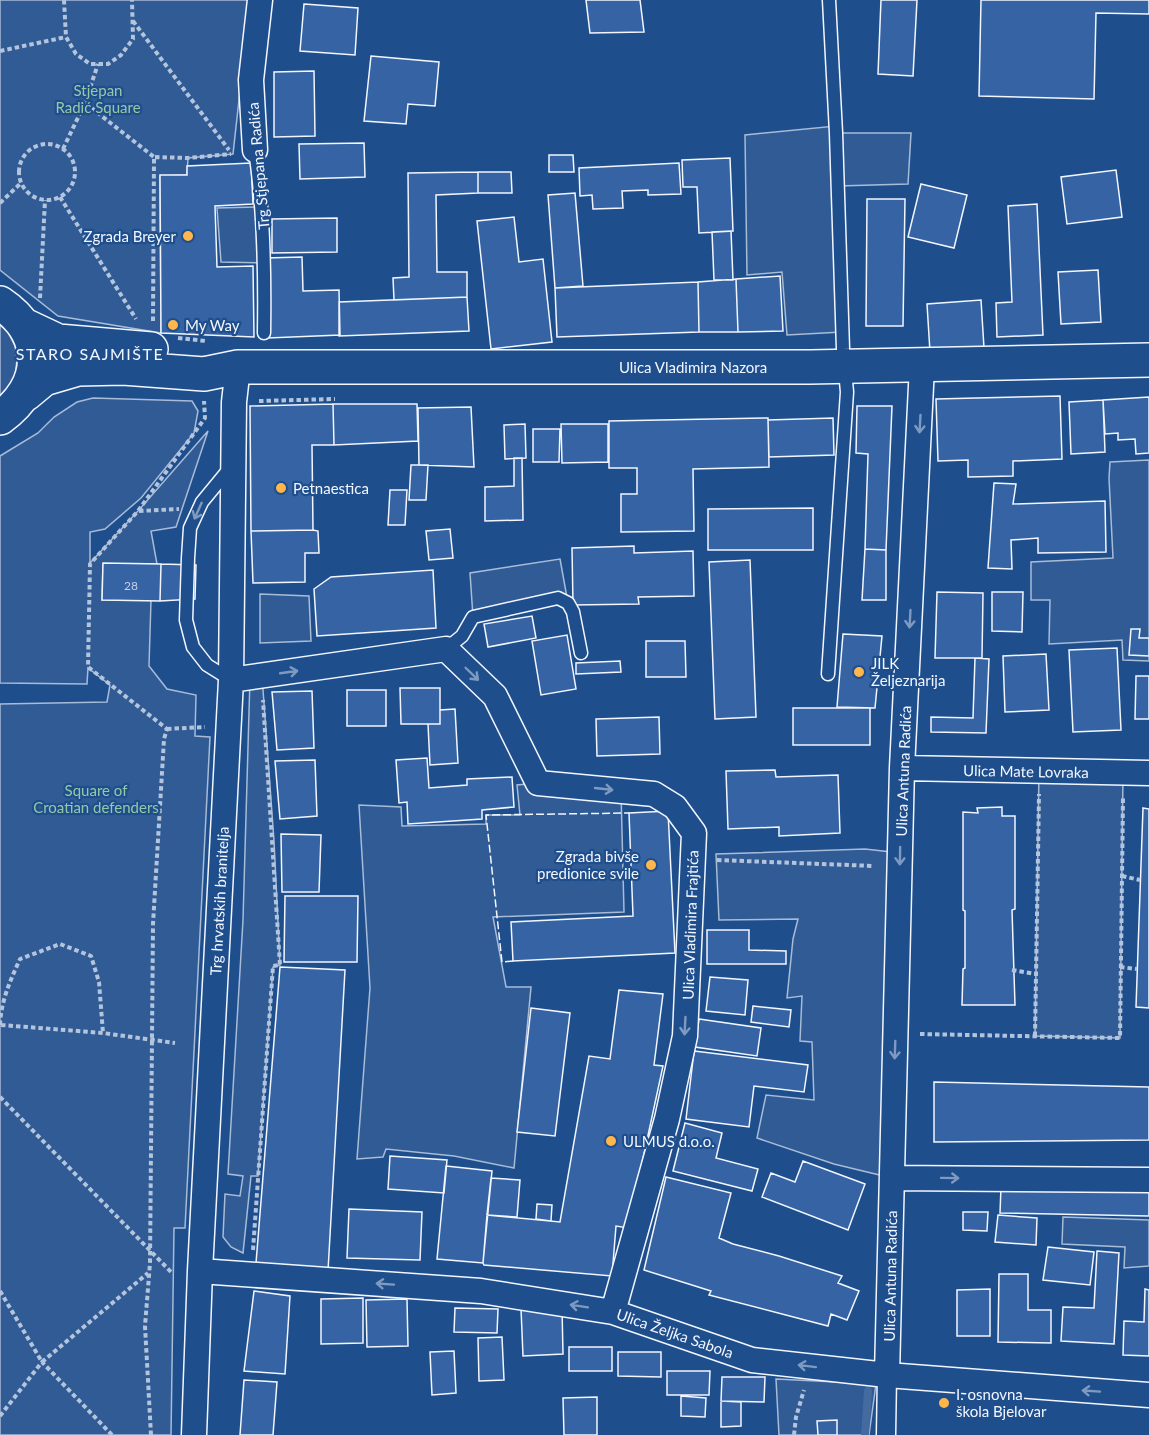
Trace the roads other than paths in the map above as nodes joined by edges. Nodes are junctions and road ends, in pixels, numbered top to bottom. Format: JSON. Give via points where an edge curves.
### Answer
{"nodes":[{"id":1,"x":260,"y":0,"type":"edge"},
{"id":2,"x":829,"y":0,"type":"edge"},
{"id":3,"x":255,"y":150,"type":"joint"},
{"id":4,"x":0,"y":303,"type":"edge"},
{"id":5,"x":32,"y":313,"type":"junction"},
{"id":6,"x":264,"y":333,"type":"dead end"},
{"id":7,"x":1149,"y":360,"type":"edge"},
{"id":8,"x":844,"y":366,"type":"junction"},
{"id":9,"x":922,"y":366,"type":"junction"},
{"id":10,"x":238,"y":367,"type":"junction"},
{"id":11,"x":26,"y":394,"type":"junction"},
{"id":12,"x":0,"y":418,"type":"edge"},
{"id":13,"x":233,"y":464,"type":"junction"},
{"id":14,"x":447,"y":649,"type":"junction"},
{"id":15,"x":580,"y":653,"type":"dead end"},
{"id":16,"x":828,"y":674,"type":"dead end"},
{"id":17,"x":231,"y":680,"type":"junction"},
{"id":18,"x":902,"y":768,"type":"junction"},
{"id":19,"x":1149,"y":773,"type":"edge"},
{"id":20,"x":892,"y":1178,"type":"junction"},
{"id":21,"x":1149,"y":1180,"type":"edge"},
{"id":22,"x":200,"y":1271,"type":"junction"},
{"id":23,"x":614,"y":1312,"type":"junction"},
{"id":24,"x":876,"y":1374,"type":"junction"},
{"id":25,"x":1149,"y":1395,"type":"edge"},
{"id":26,"x":194,"y":1435,"type":"edge"},
{"id":27,"x":886,"y":1435,"type":"edge"}],
"edges":[{"from":1,"to":3,"type":"street","name":"Trg Stjepana Radića","via":[[251,80]]},
{"from":2,"to":8,"type":"lane"},
{"from":3,"to":6,"type":"lane","name":"Trg Stjepana Radića","via":[[265,263]]},
{"from":4,"to":5,"type":"main road","via":[[13,311]]},
{"from":5,"to":10,"type":"main road","via":[[58,341],[203,355]]},
{"from":5,"to":11,"type":"main road","via":[[35,359]]},
{"from":7,"to":9,"type":"main road","name":"Ulica Vladimira Nazora"},
{"from":8,"to":9,"type":"main road","name":"Ulica Vladimira Nazora"},
{"from":8,"to":10,"type":"main road","name":"Ulica Vladimira Nazora"},
{"from":8,"to":16,"type":"lane","via":[[847,392]]},
{"from":9,"to":18,"type":"street","name":"Ulica Antuna Radića","one_way":true},
{"from":10,"to":11,"type":"main road","via":[[204,374],[78,369],[44,379]]},
{"from":10,"to":13,"type":"street","name":"Trg hrvatskih branitelja"},
{"from":11,"to":12,"type":"main road"},
{"from":13,"to":17,"type":"street","name":"Trg hrvatskih branitelja"},
{"from":13,"to":17,"type":"lane","one_way":true,"via":[[202,501],[190,528],[186,620],[193,647],[207,665]]},
{"from":14,"to":15,"type":"lane","via":[[462,636],[473,617],[558,598],[573,612]]},
{"from":17,"to":14,"type":"street","one_way":true},
{"from":14,"to":23,"type":"street","name":"Ulica Vladimira Frajtića","one_way":true,"via":[[495,696],[538,783],[654,794],[675,807],[694,833],[685,1036],[667,1119]]},
{"from":17,"to":22,"type":"street","name":"Trg hrvatskih branitelja"},
{"from":18,"to":19,"type":"street","name":"Ulica Mate Lovraka"},
{"from":18,"to":20,"type":"street","name":"Ulica Antuna Radića","one_way":true},
{"from":20,"to":21,"type":"street","one_way":true},
{"from":20,"to":24,"type":"street","name":"Ulica Antuna Radića"},
{"from":23,"to":22,"type":"street","name":"Ulica Željka Sabola","one_way":true,"via":[[481,1291]]},
{"from":22,"to":26,"type":"street","name":"Trg hrvatskih branitelja"},
{"from":24,"to":23,"type":"street","name":"Ulica Željka Sabola","one_way":true,"via":[[752,1360]]},
{"from":25,"to":24,"type":"street","name":"Ulica Željka Sabola","one_way":true},
{"from":24,"to":27,"type":"street"}]}
